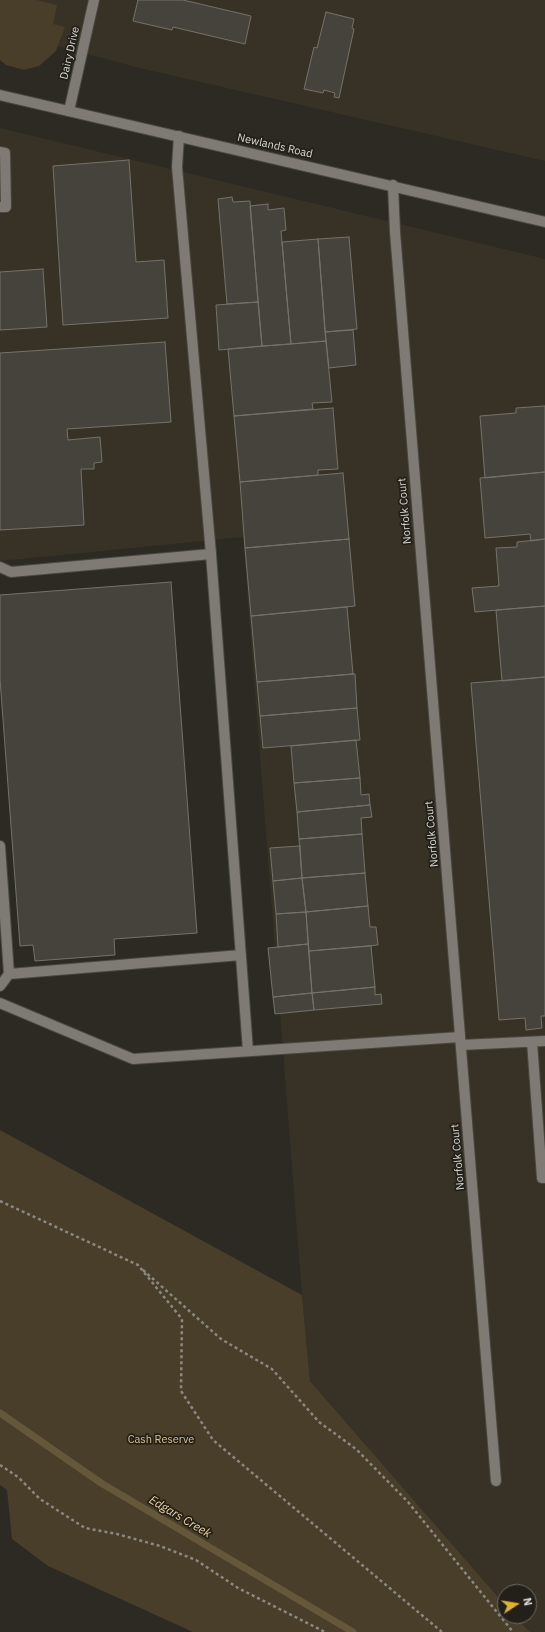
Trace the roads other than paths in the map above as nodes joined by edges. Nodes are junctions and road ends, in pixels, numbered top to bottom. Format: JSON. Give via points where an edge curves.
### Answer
{"nodes":[{"id":1,"x":94,"y":0,"type":"edge"},
{"id":2,"x":0,"y":95,"type":"edge"},
{"id":3,"x":69,"y":112,"type":"junction"},
{"id":4,"x":179,"y":136,"type":"junction"},
{"id":5,"x":0,"y":152,"type":"edge"},
{"id":6,"x":393,"y":185,"type":"junction"},
{"id":7,"x":0,"y":207,"type":"edge"},
{"id":8,"x":545,"y":222,"type":"edge"},
{"id":9,"x":211,"y":554,"type":"junction"},
{"id":10,"x":0,"y":567,"type":"edge"},
{"id":11,"x":0,"y":846,"type":"edge"},
{"id":12,"x":241,"y":955,"type":"junction"},
{"id":13,"x":9,"y":974,"type":"junction"},
{"id":14,"x":0,"y":986,"type":"edge"},
{"id":15,"x":0,"y":1003,"type":"edge"},
{"id":16,"x":461,"y":1041,"type":"junction"},
{"id":17,"x":545,"y":1041,"type":"edge"},
{"id":18,"x":532,"y":1042,"type":"junction"},
{"id":19,"x":248,"y":1051,"type":"junction"},
{"id":20,"x":541,"y":1101,"type":"edge"},
{"id":21,"x":545,"y":1178,"type":"edge"},
{"id":22,"x":496,"y":1481,"type":"dead end"}],
"edges":[{"from":1,"to":3,"type":"street","name":"Dairy Drive"},
{"from":2,"to":3,"type":"street","name":"Newlands Road"},
{"from":3,"to":4,"type":"street","name":"Newlands Road"},
{"from":4,"to":6,"type":"street","name":"Newlands Road"},
{"from":4,"to":9,"type":"street","via":[[177,167]]},
{"from":5,"to":7,"type":"street","via":[[5,153],[6,207]]},
{"from":6,"to":8,"type":"street","name":"Newlands Road"},
{"from":6,"to":16,"type":"street","name":"Norfolk Court"},
{"from":9,"to":10,"type":"street","via":[[11,572]]},
{"from":9,"to":12,"type":"street"},
{"from":11,"to":13,"type":"street"},
{"from":12,"to":13,"type":"street"},
{"from":12,"to":19,"type":"street"},
{"from":13,"to":14,"type":"street"},
{"from":15,"to":19,"type":"street","via":[[133,1059]]},
{"from":16,"to":18,"type":"street"},
{"from":16,"to":19,"type":"street"},
{"from":16,"to":22,"type":"street","name":"Norfolk Court"},
{"from":17,"to":18,"type":"street"},
{"from":18,"to":20,"type":"street"},
{"from":20,"to":21,"type":"street","via":[[542,1178]]}]}
